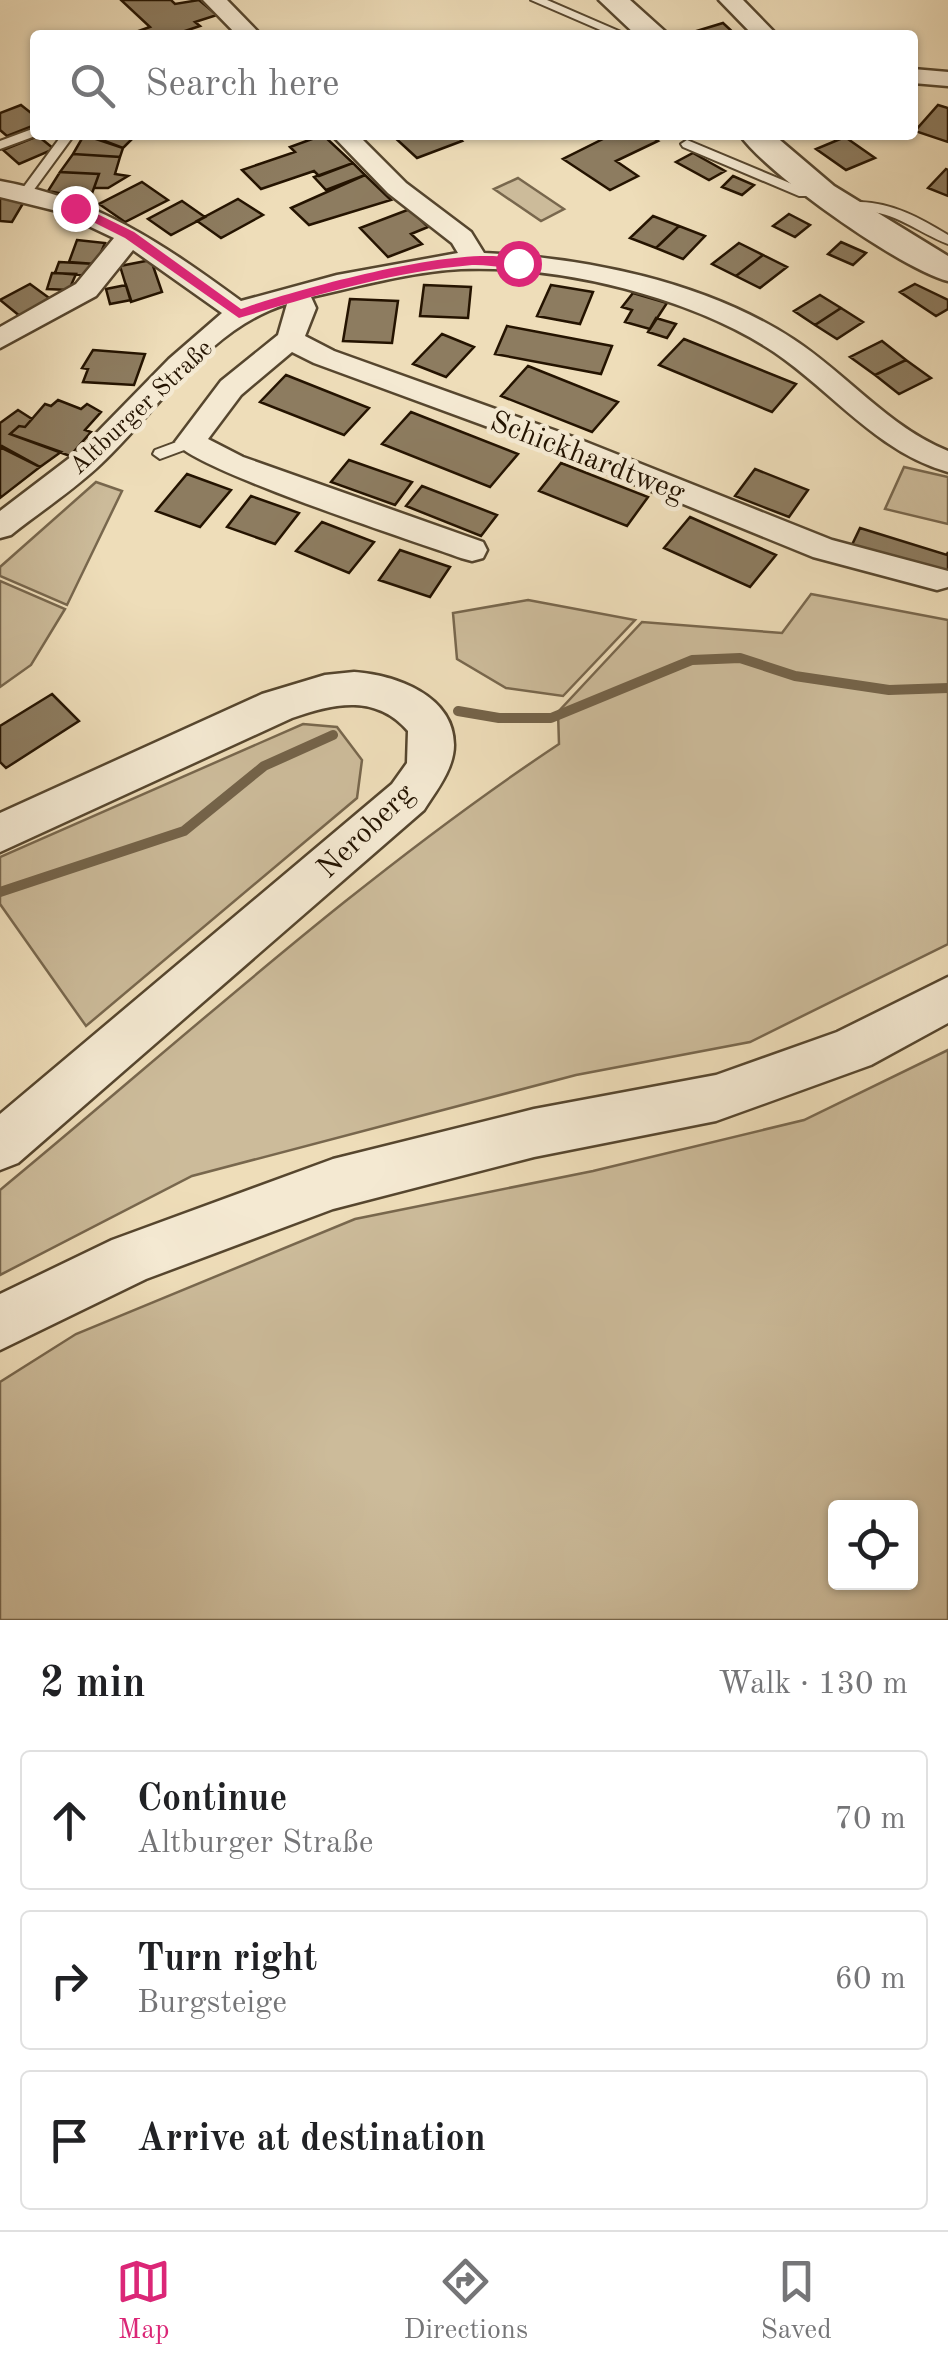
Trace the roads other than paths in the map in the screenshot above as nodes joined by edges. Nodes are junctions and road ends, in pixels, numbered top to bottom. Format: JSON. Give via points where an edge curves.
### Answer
{"nodes":[{"id":1,"x":214,"y":0,"type":"edge"},
{"id":2,"x":537,"y":0,"type":"edge"},
{"id":3,"x":613,"y":0,"type":"edge"},
{"id":4,"x":730,"y":0,"type":"edge"},
{"id":5,"x":245,"y":30,"type":"edge"},
{"id":6,"x":610,"y":30,"type":"edge"},
{"id":7,"x":648,"y":30,"type":"edge"},
{"id":8,"x":761,"y":30,"type":"edge"},
{"id":9,"x":918,"y":76,"type":"edge"},
{"id":10,"x":948,"y":79,"type":"edge"},
{"id":11,"x":30,"y":134,"type":"edge"},
{"id":12,"x":63,"y":140,"type":"edge"},
{"id":13,"x":349,"y":140,"type":"edge"},
{"id":14,"x":761,"y":140,"type":"edge"},
{"id":15,"x":686,"y":144,"type":"dead end"},
{"id":16,"x":0,"y":145,"type":"edge"},
{"id":17,"x":815,"y":189,"type":"junction"},
{"id":18,"x":13,"y":190,"type":"edge"},
{"id":19,"x":846,"y":209,"type":"junction"},
{"id":20,"x":130,"y":235,"type":"junction"},
{"id":21,"x":948,"y":240,"type":"edge"},
{"id":22,"x":476,"y":261,"type":"junction"},
{"id":23,"x":948,"y":270,"type":"edge"},
{"id":24,"x":296,"y":294,"type":"junction"},
{"id":25,"x":239,"y":314,"type":"junction"},
{"id":26,"x":0,"y":339,"type":"edge"},
{"id":27,"x":290,"y":339,"type":"junction"},
{"id":28,"x":190,"y":442,"type":"junction"},
{"id":29,"x":160,"y":454,"type":"dead end"},
{"id":30,"x":948,"y":462,"type":"edge"},
{"id":31,"x":0,"y":527,"type":"edge"},
{"id":32,"x":472,"y":550,"type":"dead end"},
{"id":33,"x":937,"y":579,"type":"dead end"},
{"id":34,"x":0,"y":832,"type":"edge"},
{"id":35,"x":948,"y":998,"type":"edge"},
{"id":36,"x":0,"y":1146,"type":"edge"},
{"id":37,"x":0,"y":1324,"type":"edge"}],
"edges":[{"from":1,"to":5,"type":"street"},
{"from":2,"to":6,"type":"lane"},
{"from":3,"to":7,"type":"street"},
{"from":4,"to":8,"type":"street"},
{"from":9,"to":10,"type":"street"},
{"from":11,"to":16,"type":"lane"},
{"from":12,"to":18,"type":"lane"},
{"from":13,"to":22,"type":"street","via":[[462,238]]},
{"from":14,"to":17,"type":"street"},
{"from":15,"to":17,"type":"lane","via":[[803,193]]},
{"from":17,"to":19,"type":"street"},
{"from":18,"to":20,"type":"street","via":[[53,198]]},
{"from":19,"to":21,"type":"lane","via":[[862,204],[897,212]]},
{"from":19,"to":23,"type":"street"},
{"from":20,"to":25,"type":"street"},
{"from":20,"to":26,"type":"street","via":[[86,290]]},
{"from":22,"to":24,"type":"street","name":"Altburger Straße"},
{"from":22,"to":30,"type":"street","name":"Altburger Straße","via":[[566,269],[704,305],[810,363],[918,453]]},
{"from":24,"to":25,"type":"street","name":"Altburger Straße"},
{"from":24,"to":27,"type":"street","via":[[302,308]]},
{"from":25,"to":31,"type":"street","name":"Altburger Straße","via":[[88,459]]},
{"from":27,"to":28,"type":"street","via":[[231,388]]},
{"from":27,"to":33,"type":"street","name":"Schickhardtweg","via":[[824,549]]},
{"from":28,"to":29,"type":"lane"},
{"from":28,"to":32,"type":"street","via":[[233,464]]},
{"from":34,"to":36,"type":"street","name":"Neroberg","via":[[314,694],[352,688],[394,693],[419,711],[429,732],[430,760],[408,797]]},
{"from":35,"to":37,"type":"street","via":[[852,1049],[716,1098],[534,1133],[333,1184],[131,1258]]}]}
